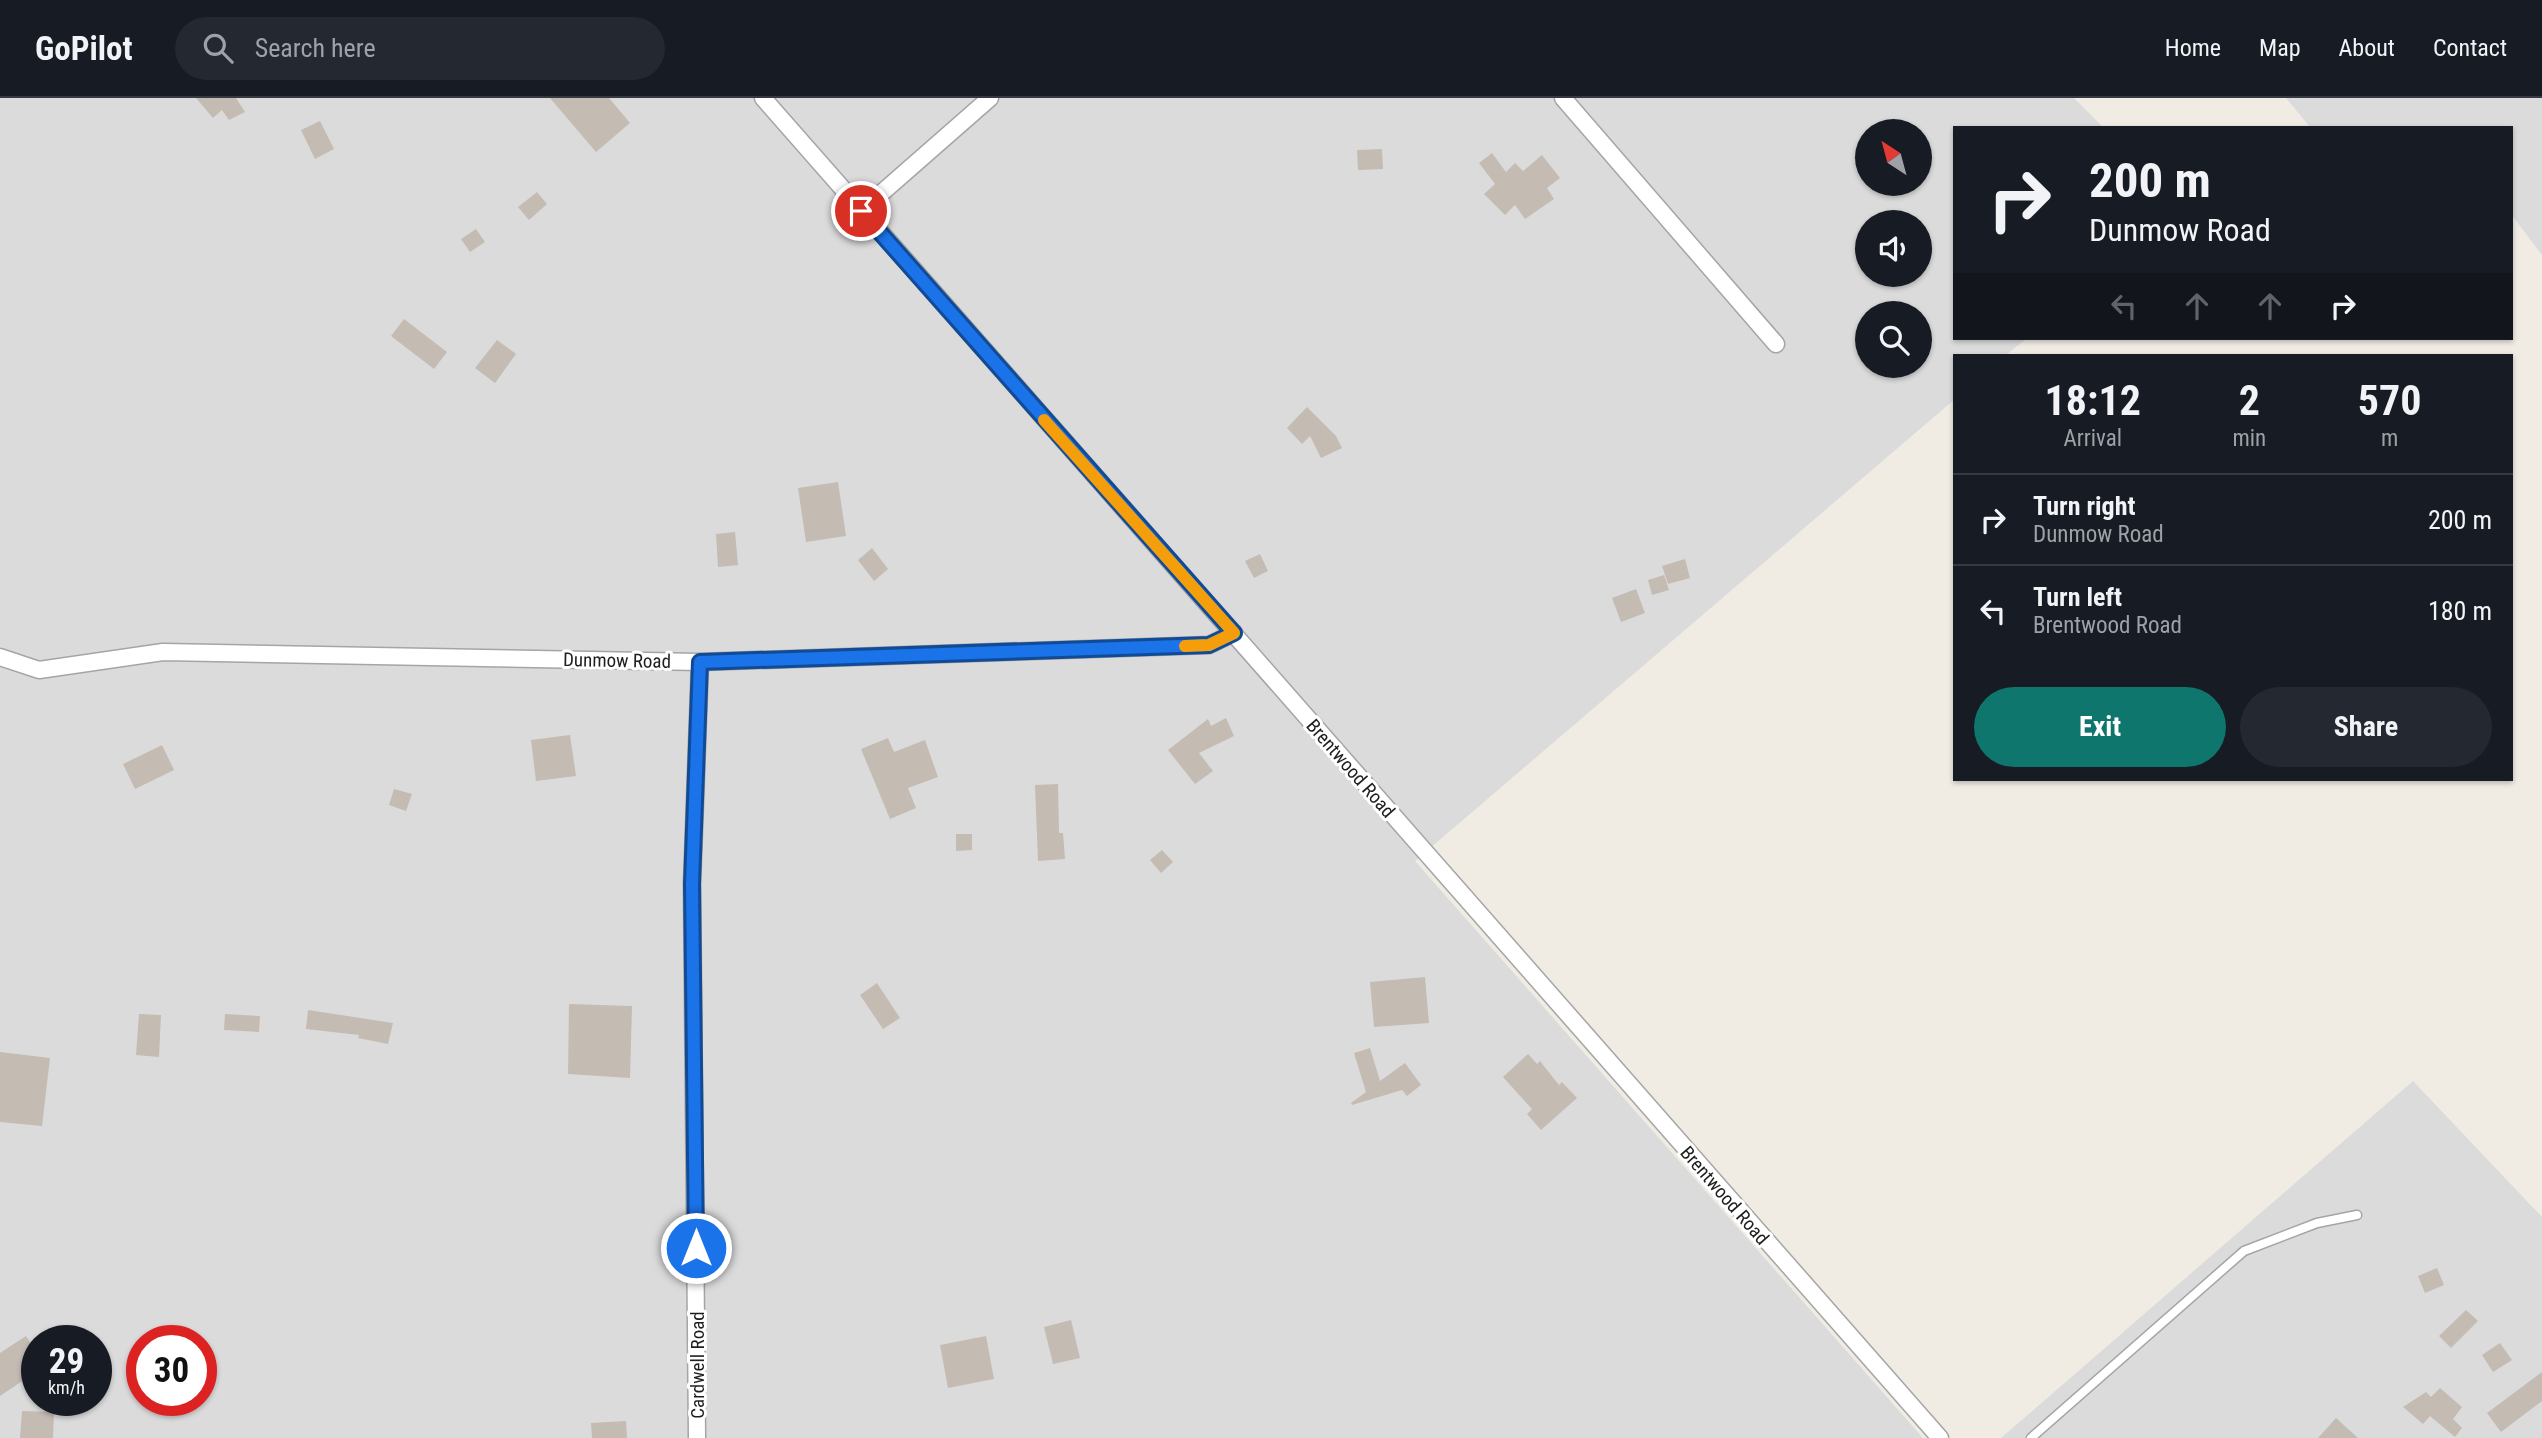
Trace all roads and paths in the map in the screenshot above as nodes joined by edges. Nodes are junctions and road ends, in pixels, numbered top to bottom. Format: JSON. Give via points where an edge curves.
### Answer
{"nodes":[{"id":1,"x":763,"y":98,"type":"edge"},
{"id":2,"x":990,"y":98,"type":"edge"},
{"id":3,"x":1563,"y":98,"type":"edge"},
{"id":4,"x":861,"y":211,"type":"junction"},
{"id":5,"x":1776,"y":344,"type":"dead end"},
{"id":6,"x":1234,"y":633,"type":"junction"},
{"id":7,"x":0,"y":657,"type":"edge"},
{"id":8,"x":700,"y":662,"type":"junction"},
{"id":9,"x":2357,"y":1215,"type":"dead end"},
{"id":10,"x":697,"y":1438,"type":"edge"},
{"id":11,"x":1940,"y":1438,"type":"edge"},
{"id":12,"x":2031,"y":1438,"type":"edge"}],
"edges":[{"from":1,"to":4,"type":"street","name":"Brentwood Road"},
{"from":2,"to":4,"type":"street"},
{"from":3,"to":5,"type":"street"},
{"from":4,"to":6,"type":"street","name":"Brentwood Road"},
{"from":6,"to":8,"type":"street","name":"Dunmow Road","via":[[1209,645]]},
{"from":6,"to":11,"type":"street","name":"Brentwood Road"},
{"from":7,"to":8,"type":"street","name":"Dunmow Road","via":[[39,670],[163,652]]},
{"from":8,"to":10,"type":"street","name":"Cardwell Road","via":[[692,884]]},
{"from":9,"to":12,"type":"lane","via":[[2317,1223],[2244,1251]]}]}
